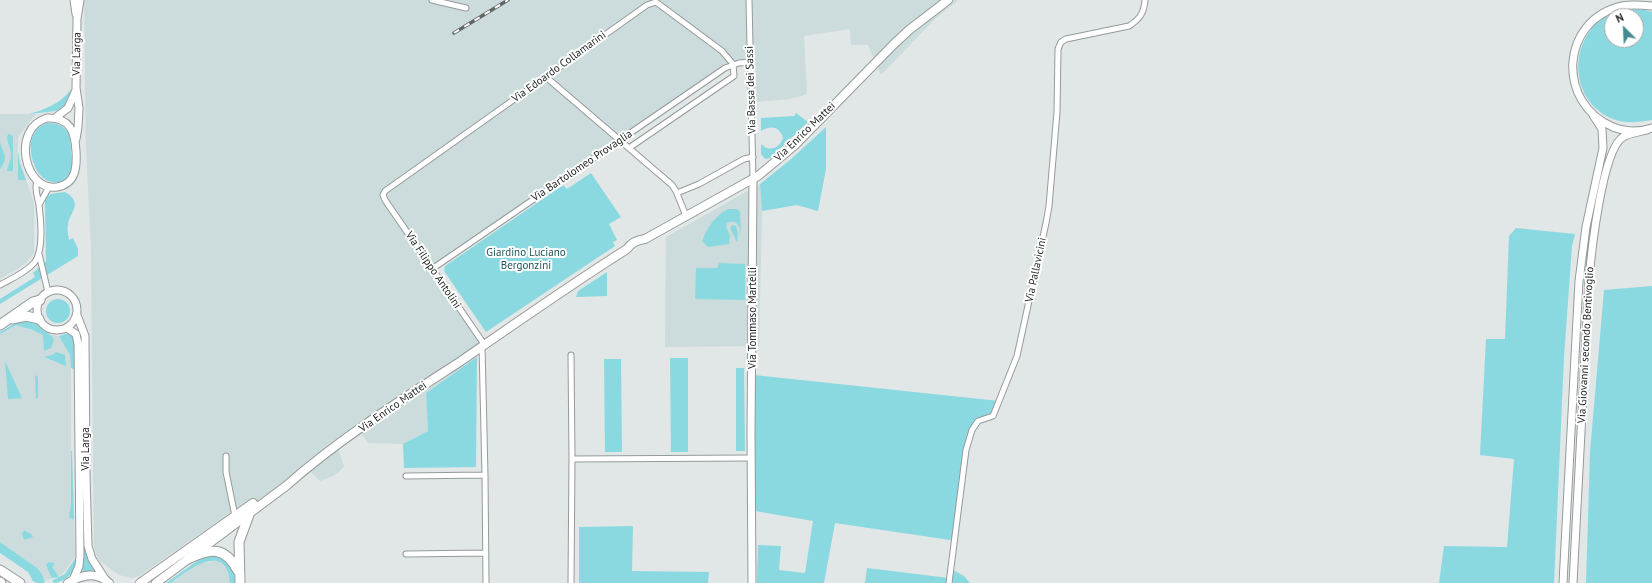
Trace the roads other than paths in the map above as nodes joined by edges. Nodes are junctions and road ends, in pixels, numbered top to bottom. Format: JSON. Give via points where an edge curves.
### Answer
{"nodes":[{"id":1,"x":74,"y":0,"type":"edge"},
{"id":2,"x":80,"y":0,"type":"edge"},
{"id":3,"x":432,"y":0,"type":"edge"},
{"id":4,"x":749,"y":0,"type":"edge"},
{"id":5,"x":948,"y":0,"type":"edge"},
{"id":6,"x":1145,"y":0,"type":"edge"},
{"id":7,"x":1652,"y":6,"type":"edge"},
{"id":8,"x":466,"y":8,"type":"dead end"},
{"id":9,"x":77,"y":19,"type":"junction"},
{"id":10,"x":751,"y":62,"type":"junction"},
{"id":11,"x":733,"y":64,"type":"junction"},
{"id":12,"x":546,"y":77,"type":"junction"},
{"id":13,"x":76,"y":88,"type":"junction"},
{"id":14,"x":1593,"y":115,"type":"junction"},
{"id":15,"x":55,"y":118,"type":"junction"},
{"id":16,"x":1649,"y":129,"type":"edge"},
{"id":17,"x":76,"y":139,"type":"junction"},
{"id":18,"x":620,"y":140,"type":"junction"},
{"id":19,"x":629,"y":148,"type":"junction"},
{"id":20,"x":753,"y":157,"type":"junction"},
{"id":21,"x":753,"y":179,"type":"junction"},
{"id":22,"x":37,"y":181,"type":"junction"},
{"id":23,"x":49,"y":187,"type":"junction"},
{"id":24,"x":677,"y":193,"type":"junction"},
{"id":25,"x":383,"y":195,"type":"joint"},
{"id":26,"x":39,"y":204,"type":"junction"},
{"id":27,"x":686,"y":216,"type":"junction"},
{"id":28,"x":39,"y":254,"type":"junction"},
{"id":29,"x":432,"y":269,"type":"junction"},
{"id":30,"x":0,"y":286,"type":"edge"},
{"id":31,"x":48,"y":292,"type":"junction"},
{"id":32,"x":40,"y":300,"type":"junction"},
{"id":33,"x":77,"y":315,"type":"junction"},
{"id":34,"x":10,"y":319,"type":"junction"},
{"id":35,"x":39,"y":319,"type":"junction"},
{"id":36,"x":0,"y":325,"type":"edge"},
{"id":37,"x":67,"y":328,"type":"junction"},
{"id":38,"x":483,"y":345,"type":"junction"},
{"id":39,"x":572,"y":355,"type":"dead end"},
{"id":40,"x":226,"y":456,"type":"dead end"},
{"id":41,"x":751,"y":458,"type":"junction"},
{"id":42,"x":572,"y":459,"type":"junction"},
{"id":43,"x":306,"y":468,"type":"junction"},
{"id":44,"x":485,"y":475,"type":"junction"},
{"id":45,"x":406,"y":476,"type":"dead end"},
{"id":46,"x":250,"y":512,"type":"junction"},
{"id":47,"x":235,"y":516,"type":"junction"},
{"id":48,"x":486,"y":553,"type":"junction"},
{"id":49,"x":406,"y":554,"type":"dead end"},
{"id":50,"x":188,"y":559,"type":"junction"},
{"id":51,"x":0,"y":570,"type":"edge"},
{"id":52,"x":238,"y":572,"type":"junction"},
{"id":53,"x":70,"y":581,"type":"edge"},
{"id":54,"x":110,"y":582,"type":"edge"},
{"id":55,"x":20,"y":583,"type":"edge"},
{"id":56,"x":140,"y":583,"type":"edge"},
{"id":57,"x":156,"y":583,"type":"edge"},
{"id":58,"x":240,"y":583,"type":"edge"},
{"id":59,"x":486,"y":583,"type":"edge"},
{"id":60,"x":571,"y":583,"type":"edge"},
{"id":61,"x":752,"y":583,"type":"edge"},
{"id":62,"x":949,"y":583,"type":"edge"},
{"id":63,"x":1563,"y":583,"type":"edge"},
{"id":64,"x":1572,"y":583,"type":"edge"}],
"edges":[{"from":1,"to":9,"type":"main road","name":"Via Larga"},
{"from":2,"to":9,"type":"main road","name":"Via Larga"},
{"from":3,"to":8,"type":"street"},
{"from":4,"to":10,"type":"street","name":"Via Bassa dei Sassi"},
{"from":5,"to":21,"type":"main road","name":"Via Enrico Mattei","via":[[898,40],[795,145]]},
{"from":6,"to":62,"type":"street","name":"Via Pallavicini","via":[[1143,15],[1129,26],[1066,39],[1061,42],[1058,49],[1057,112],[1046,223],[1018,356],[993,416],[978,421],[972,430],[966,450]]},
{"from":7,"to":14,"type":"main road","via":[[1637,4],[1607,11],[1584,31],[1577,44],[1572,75],[1576,90]]},
{"from":9,"to":13,"type":"main road","name":"Via Larga"},
{"from":10,"to":11,"type":"street","name":"Via Bartolomeo Provaglia"},
{"from":10,"to":20,"type":"street","name":"Via Bassa dei Sassi"},
{"from":11,"to":12,"type":"street","name":"Via Edoardo Collamarini","via":[[710,41],[656,2],[647,5]]},
{"from":11,"to":18,"type":"street","name":"Via Bartolomeo Provaglia"},
{"from":11,"to":19,"type":"street","name":"Via Bartolomeo Provaglia","via":[[734,76]]},
{"from":12,"to":18,"type":"street"},
{"from":12,"to":25,"type":"street","name":"Via Edoardo Collamarini","via":[[388,188]]},
{"from":13,"to":15,"type":"main road","name":"Via Larga","via":[[71,105]]},
{"from":13,"to":17,"type":"main road","name":"Via Larga"},
{"from":14,"to":16,"type":"main road","via":[[1618,129]]},
{"from":14,"to":63,"type":"main road","name":"Via Giovanni secondo Bentivoglio","via":[[1602,129],[1603,148],[1586,227],[1579,281]]},
{"from":15,"to":17,"type":"main road","via":[[68,124]]},
{"from":15,"to":22,"type":"main road","via":[[39,121],[27,136],[27,160]]},
{"from":16,"to":64,"type":"main road","name":"Via Giovanni secondo Bentivoglio","via":[[1624,136],[1612,151],[1594,234],[1589,281]]},
{"from":17,"to":23,"type":"main road","via":[[77,163],[74,176],[62,186]]},
{"from":18,"to":19,"type":"street"},
{"from":18,"to":29,"type":"street","name":"Via Bartolomeo Provaglia"},
{"from":19,"to":24,"type":"street","via":[[672,184]]},
{"from":20,"to":21,"type":"street","name":"Via Bassa dei Sassi"},
{"from":20,"to":24,"type":"street","via":[[744,158]]},
{"from":21,"to":27,"type":"main road","name":"Via Enrico Mattei"},
{"from":21,"to":41,"type":"main road","name":"Via Tommaso Martelli"},
{"from":22,"to":23,"type":"main road"},
{"from":22,"to":26,"type":"street","via":[[35,188]]},
{"from":23,"to":26,"type":"street"},
{"from":24,"to":27,"type":"street"},
{"from":25,"to":29,"type":"street","name":"Via Filippo Antolini"},
{"from":26,"to":28,"type":"street"},
{"from":27,"to":38,"type":"main road","name":"Via Enrico Mattei","via":[[635,242]]},
{"from":28,"to":30,"type":"street","via":[[30,267]]},
{"from":28,"to":31,"type":"street"},
{"from":29,"to":38,"type":"street","name":"Via Filippo Antolini"},
{"from":31,"to":32,"type":"main road"},
{"from":31,"to":33,"type":"main road","via":[[61,290],[71,295],[76,303]]},
{"from":32,"to":34,"type":"highway"},
{"from":32,"to":35,"type":"main road","via":[[37,309]]},
{"from":33,"to":37,"type":"main road"},
{"from":33,"to":54,"type":"main road","name":"Via Larga","via":[[86,336],[88,546],[92,558]]},
{"from":34,"to":35,"type":"highway","via":[[26,316]]},
{"from":34,"to":36,"type":"highway"},
{"from":35,"to":37,"type":"main road","via":[[50,329]]},
{"from":37,"to":53,"type":"main road","name":"Via Larga","via":[[76,334],[78,344],[80,556],[79,566]]},
{"from":38,"to":43,"type":"main road","name":"Via Enrico Mattei"},
{"from":38,"to":44,"type":"street"},
{"from":39,"to":42,"type":"street"},
{"from":40,"to":47,"type":"street","via":[[226,472]]},
{"from":41,"to":42,"type":"street"},
{"from":41,"to":61,"type":"main road","name":"Via Tommaso Martelli"},
{"from":42,"to":60,"type":"street"},
{"from":43,"to":46,"type":"main road","name":"Via Enrico Mattei"},
{"from":43,"to":47,"type":"main road","name":"Via Enrico Mattei"},
{"from":44,"to":45,"type":"street"},
{"from":44,"to":48,"type":"street"},
{"from":46,"to":50,"type":"main road","name":"Via Enrico Mattei"},
{"from":46,"to":52,"type":"highway","via":[[238,542]]},
{"from":47,"to":56,"type":"main road","name":"Via Enrico Mattei"},
{"from":48,"to":49,"type":"street"},
{"from":48,"to":59,"type":"street"},
{"from":50,"to":52,"type":"highway","via":[[208,551],[220,552],[229,558]]},
{"from":50,"to":57,"type":"main road","name":"Via Enrico Mattei"},
{"from":51,"to":55,"type":"highway"},
{"from":52,"to":58,"type":"highway"},
{"from":53,"to":54,"type":"main road","via":[[90,575]]}]}
